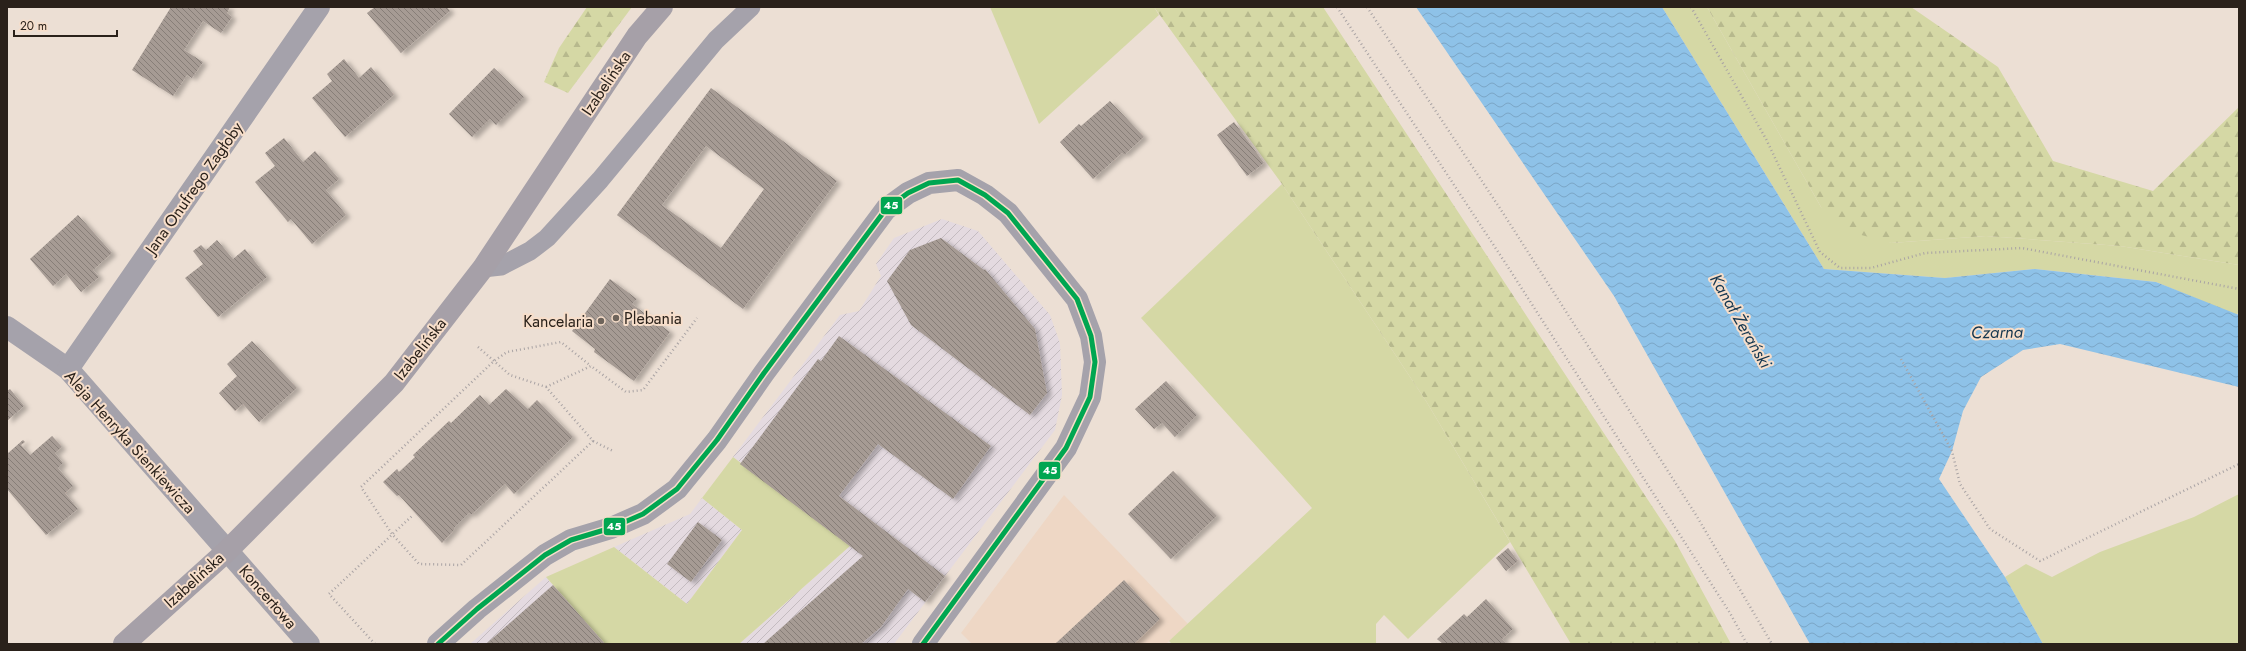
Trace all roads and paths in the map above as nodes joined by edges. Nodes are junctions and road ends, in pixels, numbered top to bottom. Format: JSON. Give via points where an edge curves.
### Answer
{"nodes":[{"id":1,"x":319,"y":7,"type":"edge"},
{"id":2,"x":662,"y":7,"type":"edge"},
{"id":3,"x":751,"y":7,"type":"edge"},
{"id":4,"x":1337,"y":7,"type":"edge"},
{"id":5,"x":1367,"y":7,"type":"edge"},
{"id":6,"x":1691,"y":7,"type":"edge"},
{"id":7,"x":483,"y":268,"type":"junction"},
{"id":8,"x":2239,"y":289,"type":"edge"},
{"id":9,"x":697,"y":318,"type":"dead end"},
{"id":10,"x":7,"y":328,"type":"edge"},
{"id":11,"x":478,"y":347,"type":"dead end"},
{"id":12,"x":1901,"y":359,"type":"dead end"},
{"id":13,"x":494,"y":361,"type":"junction"},
{"id":14,"x":591,"y":366,"type":"junction"},
{"id":15,"x":68,"y":369,"type":"junction"},
{"id":16,"x":546,"y":387,"type":"junction"},
{"id":17,"x":593,"y":441,"type":"junction"},
{"id":18,"x":613,"y":451,"type":"dead end"},
{"id":19,"x":2239,"y":464,"type":"edge"},
{"id":20,"x":413,"y":515,"type":"dead end"},
{"id":21,"x":392,"y":534,"type":"junction"},
{"id":22,"x":226,"y":550,"type":"junction"},
{"id":23,"x":124,"y":644,"type":"edge"},
{"id":24,"x":309,"y":644,"type":"edge"},
{"id":25,"x":375,"y":644,"type":"edge"},
{"id":26,"x":438,"y":644,"type":"edge"},
{"id":27,"x":923,"y":644,"type":"edge"},
{"id":28,"x":1747,"y":644,"type":"edge"},
{"id":29,"x":1772,"y":644,"type":"edge"}],
"edges":[{"from":1,"to":15,"type":"street","name":"Jana Onufrego Zagłoby"},
{"from":2,"to":7,"type":"street","name":"Izabelińska","via":[[637,36]]},
{"from":3,"to":7,"type":"lane","via":[[716,40],[600,180],[547,238],[530,251],[501,266]]},
{"from":4,"to":28,"type":"path","via":[[1512,274]]},
{"from":5,"to":29,"type":"path","via":[[1503,213],[1696,515]]},
{"from":6,"to":8,"type":"path","via":[[1766,139],[1820,252],[1840,268],[1872,268],[1925,253],[2022,248]]},
{"from":7,"to":22,"type":"street","name":"Izabelińska","via":[[394,383]]},
{"from":9,"to":14,"type":"path","via":[[643,390],[626,392]]},
{"from":10,"to":15,"type":"street","name":"Aleja Henryka Sienkiewicza"},
{"from":11,"to":13,"type":"path"},
{"from":12,"to":19,"type":"path","via":[[1952,451],[1960,484],[1990,529],[2040,561]]},
{"from":13,"to":14,"type":"path","via":[[507,352],[561,342]]},
{"from":13,"to":16,"type":"path","via":[[510,375]]},
{"from":13,"to":21,"type":"path","via":[[361,487]]},
{"from":14,"to":16,"type":"path"},
{"from":15,"to":22,"type":"street","name":"Aleja Henryka Sienkiewicza"},
{"from":16,"to":17,"type":"path"},
{"from":17,"to":18,"type":"path"},
{"from":17,"to":21,"type":"path","via":[[461,564],[419,564]]},
{"from":20,"to":21,"type":"path"},
{"from":21,"to":25,"type":"path","via":[[329,594]]},
{"from":22,"to":23,"type":"street","name":"Izabelińska"},
{"from":22,"to":24,"type":"street","name":"Koncertowa"},
{"from":26,"to":27,"type":"street","via":[[545,555],[571,540],[643,514],[677,489],[717,440],[886,209],[908,193],[929,183],[958,180],[985,194],[1008,213],[1077,299],[1091,336],[1095,362],[1090,397],[1066,448]]}]}
